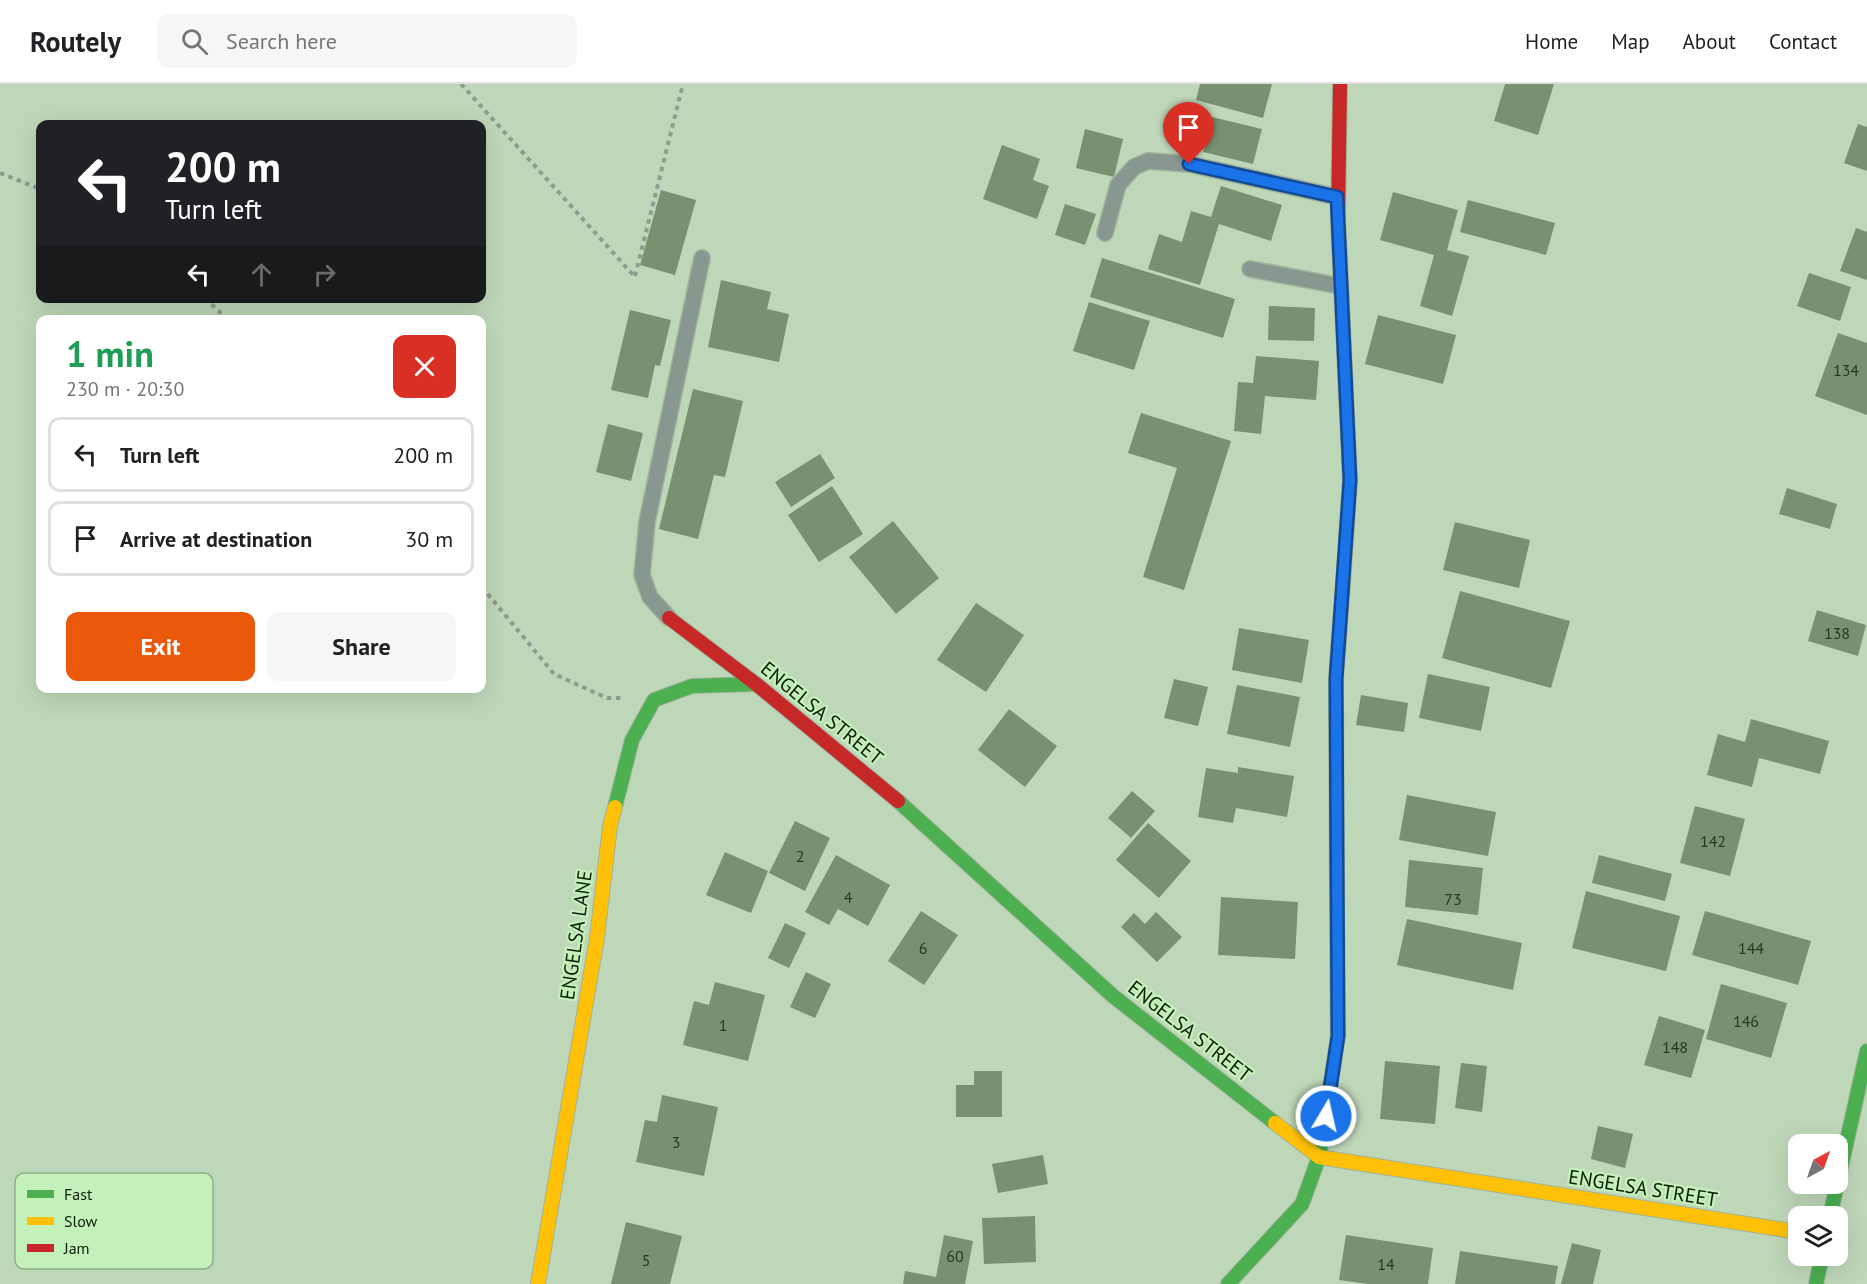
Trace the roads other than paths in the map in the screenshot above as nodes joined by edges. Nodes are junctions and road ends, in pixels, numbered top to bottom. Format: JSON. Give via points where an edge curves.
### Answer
{"nodes":[{"id":1,"x":1340,"y":84,"type":"edge"},
{"id":2,"x":1337,"y":197,"type":"junction"},
{"id":3,"x":1105,"y":233,"type":"dead end"},
{"id":4,"x":702,"y":258,"type":"dead end"},
{"id":5,"x":1250,"y":269,"type":"dead end"},
{"id":6,"x":1340,"y":286,"type":"junction"},
{"id":7,"x":669,"y":618,"type":"joint"},
{"id":8,"x":756,"y":684,"type":"junction"},
{"id":9,"x":1867,"y":1051,"type":"edge"},
{"id":10,"x":1319,"y":1157,"type":"junction"},
{"id":11,"x":1832,"y":1206,"type":"edge"},
{"id":12,"x":1788,"y":1230,"type":"edge"},
{"id":13,"x":1820,"y":1266,"type":"edge"},
{"id":14,"x":538,"y":1284,"type":"edge"},
{"id":15,"x":1228,"y":1284,"type":"edge"},
{"id":16,"x":1816,"y":1284,"type":"edge"}],
"edges":[{"from":1,"to":2,"type":"main road"},
{"from":2,"to":3,"type":"lane","via":[[1189,164],[1148,161],[1134,167],[1118,185]]},
{"from":2,"to":6,"type":"main road"},
{"from":4,"to":7,"type":"lane","via":[[647,522],[642,575],[650,597]]},
{"from":5,"to":6,"type":"lane"},
{"from":6,"to":10,"type":"main road","via":[[1350,480],[1336,679],[1338,1036]]},
{"from":7,"to":8,"type":"main road","name":"ENGELSA STREET"},
{"from":8,"to":10,"type":"main road","name":"ENGELSA STREET","via":[[881,786],[1113,996]]},
{"from":8,"to":14,"type":"main road","name":"ENGELSA LANE","via":[[692,686],[654,700],[632,740],[610,826],[597,938]]},
{"from":9,"to":11,"type":"main road"},
{"from":10,"to":12,"type":"main road","name":"ENGELSA STREET"},
{"from":10,"to":15,"type":"main road","via":[[1302,1204]]},
{"from":13,"to":16,"type":"main road"}]}
